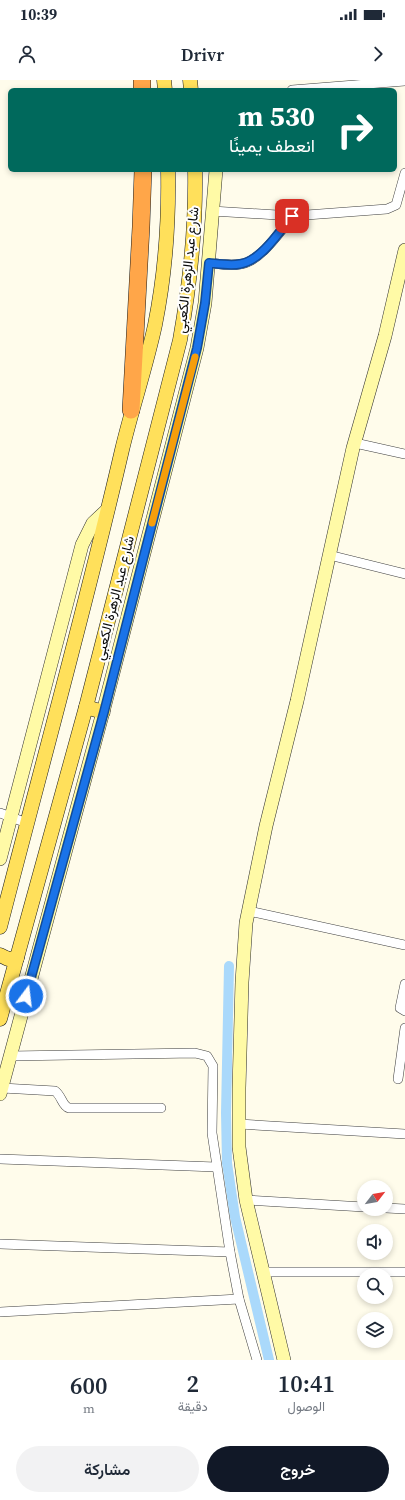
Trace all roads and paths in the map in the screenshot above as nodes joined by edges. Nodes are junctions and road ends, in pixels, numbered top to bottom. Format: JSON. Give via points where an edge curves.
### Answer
{"nodes":[{"id":1,"x":405,"y":81,"type":"edge"},
{"id":2,"x":317,"y":88,"type":"edge"},
{"id":3,"x":143,"y":172,"type":"edge"},
{"id":4,"x":168,"y":172,"type":"edge"},
{"id":5,"x":195,"y":172,"type":"edge"},
{"id":6,"x":216,"y":172,"type":"edge"},
{"id":7,"x":405,"y":174,"type":"edge"},
{"id":8,"x":212,"y":212,"type":"junction"},
{"id":9,"x":292,"y":216,"type":"junction"},
{"id":10,"x":405,"y":250,"type":"edge"},
{"id":11,"x":209,"y":263,"type":"junction"},
{"id":12,"x":131,"y":410,"type":"junction"},
{"id":13,"x":355,"y":443,"type":"junction"},
{"id":14,"x":405,"y":454,"type":"edge"},
{"id":15,"x":108,"y":509,"type":"junction"},
{"id":16,"x":329,"y":556,"type":"junction"},
{"id":17,"x":405,"y":574,"type":"edge"},
{"id":18,"x":86,"y":707,"type":"junction"},
{"id":19,"x":104,"y":712,"type":"junction"},
{"id":20,"x":6,"y":815,"type":"edge"},
{"id":21,"x":27,"y":823,"type":"junction"},
{"id":22,"x":0,"y":859,"type":"edge"},
{"id":23,"x":249,"y":911,"type":"junction"},
{"id":24,"x":0,"y":927,"type":"edge"},
{"id":25,"x":405,"y":945,"type":"edge"},
{"id":26,"x":0,"y":955,"type":"edge"},
{"id":27,"x":17,"y":958,"type":"junction"},
{"id":28,"x":405,"y":984,"type":"edge"},
{"id":29,"x":3,"y":991,"type":"edge"},
{"id":30,"x":405,"y":1011,"type":"edge"},
{"id":31,"x":0,"y":1019,"type":"edge"},
{"id":32,"x":405,"y":1028,"type":"edge"},
{"id":33,"x":10,"y":1056,"type":"junction"},
{"id":34,"x":398,"y":1078,"type":"dead end"},
{"id":35,"x":1,"y":1091,"type":"edge"},
{"id":36,"x":161,"y":1108,"type":"dead end"},
{"id":37,"x":239,"y":1124,"type":"junction"},
{"id":38,"x":405,"y":1134,"type":"edge"},
{"id":39,"x":0,"y":1159,"type":"edge"},
{"id":40,"x":216,"y":1167,"type":"junction"},
{"id":41,"x":246,"y":1200,"type":"junction"},
{"id":42,"x":357,"y":1207,"type":"edge"},
{"id":43,"x":393,"y":1208,"type":"edge"},
{"id":44,"x":405,"y":1209,"type":"edge"},
{"id":45,"x":0,"y":1244,"type":"edge"},
{"id":46,"x":230,"y":1252,"type":"junction"},
{"id":47,"x":263,"y":1272,"type":"junction"},
{"id":48,"x":405,"y":1272,"type":"edge"},
{"id":49,"x":239,"y":1299,"type":"junction"},
{"id":50,"x":0,"y":1312,"type":"edge"},
{"id":51,"x":257,"y":1360,"type":"edge"},
{"id":52,"x":284,"y":1360,"type":"edge"}],
"edges":[{"from":1,"to":2,"type":"street"},
{"from":3,"to":12,"type":"highway"},
{"from":4,"to":12,"type":"main road","name":"شارع عبد الزهرة الكعبي","via":[[167,231],[159,304]]},
{"from":5,"to":18,"type":"main road","name":"شارع عبد الزهرة الكعبي","via":[[192,249],[180,340]]},
{"from":6,"to":8,"type":"street"},
{"from":7,"to":9,"type":"street","via":[[394,207]]},
{"from":8,"to":9,"type":"street"},
{"from":8,"to":11,"type":"street"},
{"from":9,"to":11,"type":"street","via":[[265,249],[249,261],[241,264]]},
{"from":10,"to":13,"type":"street","via":[[385,336]]},
{"from":11,"to":19,"type":"street","via":[[197,348]]},
{"from":12,"to":15,"type":"main road","name":"شارع عبد الزهرة الكعبي"},
{"from":13,"to":14,"type":"street"},
{"from":13,"to":16,"type":"street"},
{"from":15,"to":20,"type":"street","via":[[93,523],[82,545]]},
{"from":15,"to":21,"type":"main road","name":"شارع عبد الزهرة الكعبي"},
{"from":16,"to":17,"type":"street"},
{"from":16,"to":23,"type":"street","via":[[266,826]]},
{"from":18,"to":19,"type":"main road"},
{"from":18,"to":27,"type":"main road","name":"شارع عبد الزهرة الكعبي"},
{"from":19,"to":33,"type":"street"},
{"from":20,"to":21,"type":"street"},
{"from":20,"to":22,"type":"street"},
{"from":21,"to":24,"type":"main road","name":"شارع عبد الزهرة الكعبي"},
{"from":23,"to":25,"type":"street"},
{"from":23,"to":37,"type":"street","via":[[242,982]]},
{"from":26,"to":27,"type":"main road","via":[[8,959]]},
{"from":27,"to":29,"type":"main road","name":"شارع عبد الزهرة الكعبي"},
{"from":28,"to":30,"type":"street","via":[[400,1008]]},
{"from":29,"to":31,"type":"main road","name":"شارع عبد الزهرة الكعبي"},
{"from":32,"to":34,"type":"street"},
{"from":33,"to":35,"type":"street"},
{"from":33,"to":40,"type":"street","via":[[196,1053],[207,1056],[213,1066],[212,1133]]},
{"from":35,"to":36,"type":"street","via":[[55,1091],[69,1108]]},
{"from":37,"to":38,"type":"street"},
{"from":37,"to":41,"type":"street","via":[[239,1147]]},
{"from":39,"to":40,"type":"street"},
{"from":40,"to":46,"type":"street"},
{"from":41,"to":42,"type":"street"},
{"from":41,"to":47,"type":"street"},
{"from":43,"to":44,"type":"street"},
{"from":45,"to":46,"type":"street"},
{"from":46,"to":49,"type":"street"},
{"from":47,"to":48,"type":"street"},
{"from":47,"to":52,"type":"street"},
{"from":49,"to":50,"type":"street"},
{"from":49,"to":51,"type":"street"}]}
